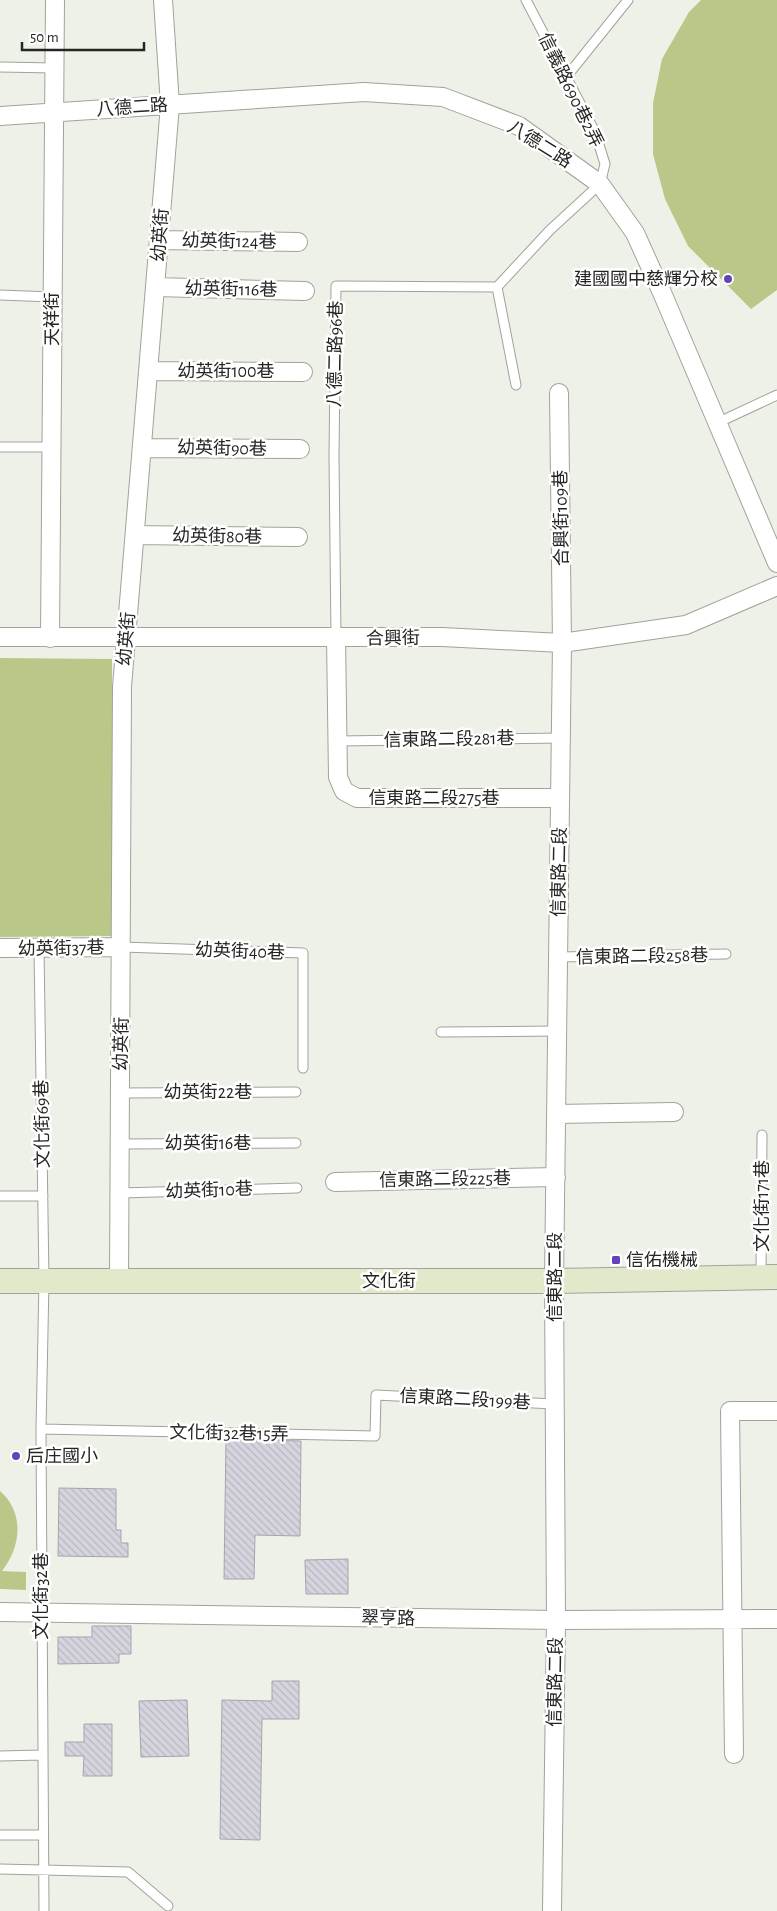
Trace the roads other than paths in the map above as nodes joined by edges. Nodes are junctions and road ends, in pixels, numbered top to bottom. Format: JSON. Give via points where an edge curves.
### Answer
{"nodes":[{"id":1,"x":55,"y":0,"type":"edge"},
{"id":2,"x":163,"y":0,"type":"edge"},
{"id":3,"x":526,"y":0,"type":"edge"},
{"id":4,"x":628,"y":0,"type":"edge"},
{"id":5,"x":0,"y":67,"type":"edge"},
{"id":6,"x":55,"y":68,"type":"junction"},
{"id":7,"x":567,"y":76,"type":"junction"},
{"id":8,"x":170,"y":105,"type":"junction"},
{"id":9,"x":54,"y":112,"type":"junction"},
{"id":10,"x":0,"y":116,"type":"edge"},
{"id":11,"x":600,"y":184,"type":"junction"},
{"id":12,"x":160,"y":240,"type":"junction"},
{"id":13,"x":298,"y":242,"type":"dead end"},
{"id":14,"x":156,"y":287,"type":"junction"},
{"id":15,"x":497,"y":287,"type":"junction"},
{"id":16,"x":305,"y":291,"type":"dead end"},
{"id":17,"x":0,"y":295,"type":"edge"},
{"id":18,"x":52,"y":297,"type":"junction"},
{"id":19,"x":150,"y":371,"type":"junction"},
{"id":20,"x":303,"y":372,"type":"dead end"},
{"id":21,"x":516,"y":385,"type":"dead end"},
{"id":22,"x":559,"y":393,"type":"dead end"},
{"id":23,"x":777,"y":395,"type":"edge"},
{"id":24,"x":717,"y":423,"type":"junction"},
{"id":25,"x":0,"y":447,"type":"edge"},
{"id":26,"x":51,"y":447,"type":"junction"},
{"id":27,"x":143,"y":448,"type":"junction"},
{"id":28,"x":300,"y":449,"type":"dead end"},
{"id":29,"x":135,"y":535,"type":"junction"},
{"id":30,"x":298,"y":537,"type":"dead end"},
{"id":31,"x":777,"y":563,"type":"edge"},
{"id":32,"x":777,"y":586,"type":"edge"},
{"id":33,"x":0,"y":637,"type":"edge"},
{"id":34,"x":50,"y":638,"type":"junction"},
{"id":35,"x":126,"y":638,"type":"junction"},
{"id":36,"x":336,"y":638,"type":"junction"},
{"id":37,"x":562,"y":643,"type":"junction"},
{"id":38,"x":561,"y":738,"type":"junction"},
{"id":39,"x":337,"y":741,"type":"junction"},
{"id":40,"x":560,"y":798,"type":"junction"},
{"id":41,"x":122,"y":947,"type":"junction"},
{"id":42,"x":0,"y":948,"type":"edge"},
{"id":43,"x":39,"y":948,"type":"junction"},
{"id":44,"x":726,"y":954,"type":"dead end"},
{"id":45,"x":558,"y":958,"type":"junction"},
{"id":46,"x":558,"y":1031,"type":"junction"},
{"id":47,"x":440,"y":1032,"type":"dead end"},
{"id":48,"x":303,"y":1068,"type":"dead end"},
{"id":49,"x":296,"y":1092,"type":"dead end"},
{"id":50,"x":121,"y":1093,"type":"junction"},
{"id":51,"x":674,"y":1112,"type":"dead end"},
{"id":52,"x":556,"y":1114,"type":"junction"},
{"id":53,"x":762,"y":1135,"type":"dead end"},
{"id":54,"x":296,"y":1143,"type":"dead end"},
{"id":55,"x":121,"y":1144,"type":"junction"},
{"id":56,"x":556,"y":1177,"type":"junction"},
{"id":57,"x":335,"y":1182,"type":"dead end"},
{"id":58,"x":297,"y":1188,"type":"dead end"},
{"id":59,"x":120,"y":1193,"type":"junction"},
{"id":60,"x":0,"y":1196,"type":"edge"},
{"id":61,"x":42,"y":1196,"type":"junction"},
{"id":62,"x":769,"y":1277,"type":"edge"},
{"id":63,"x":0,"y":1280,"type":"edge"},
{"id":64,"x":119,"y":1280,"type":"junction"},
{"id":65,"x":44,"y":1281,"type":"junction"},
{"id":66,"x":554,"y":1281,"type":"junction"},
{"id":67,"x":376,"y":1395,"type":"joint"},
{"id":68,"x":554,"y":1404,"type":"junction"},
{"id":69,"x":777,"y":1411,"type":"edge"},
{"id":70,"x":41,"y":1428,"type":"junction"},
{"id":71,"x":0,"y":1612,"type":"edge"},
{"id":72,"x":41,"y":1614,"type":"junction"},
{"id":73,"x":733,"y":1618,"type":"junction"},
{"id":74,"x":777,"y":1619,"type":"edge"},
{"id":75,"x":556,"y":1620,"type":"junction"},
{"id":76,"x":734,"y":1754,"type":"dead end"},
{"id":77,"x":42,"y":1755,"type":"junction"},
{"id":78,"x":0,"y":1756,"type":"edge"},
{"id":79,"x":0,"y":1835,"type":"edge"},
{"id":80,"x":43,"y":1835,"type":"junction"},
{"id":81,"x":0,"y":1869,"type":"edge"},
{"id":82,"x":43,"y":1869,"type":"junction"},
{"id":83,"x":168,"y":1906,"type":"dead end"},
{"id":84,"x":44,"y":1911,"type":"edge"},
{"id":85,"x":552,"y":1911,"type":"edge"}],
"edges":[{"from":1,"to":6,"type":"street","name":"天祥街"},
{"from":2,"to":8,"type":"street","name":"幼英街"},
{"from":3,"to":7,"type":"lane","name":"信義路690巷2弄"},
{"from":4,"to":7,"type":"lane"},
{"from":5,"to":6,"type":"lane"},
{"from":6,"to":9,"type":"street","name":"天祥街"},
{"from":7,"to":11,"type":"lane","name":"信義路690巷2弄","via":[[595,132],[605,164]]},
{"from":8,"to":9,"type":"street","name":"八德二路"},
{"from":8,"to":11,"type":"street","name":"八德二路","via":[[364,92],[443,98],[519,126]]},
{"from":8,"to":12,"type":"street","name":"幼英街"},
{"from":9,"to":10,"type":"street","name":"八德二路"},
{"from":9,"to":18,"type":"street","name":"天祥街"},
{"from":11,"to":15,"type":"lane","via":[[550,230]]},
{"from":11,"to":24,"type":"street","name":"八德二路","via":[[634,233]]},
{"from":12,"to":13,"type":"street","name":"幼英街124巷"},
{"from":12,"to":14,"type":"street","name":"幼英街"},
{"from":14,"to":16,"type":"street","name":"幼英街116巷"},
{"from":14,"to":19,"type":"street","name":"幼英街"},
{"from":15,"to":21,"type":"lane"},
{"from":15,"to":36,"type":"lane","name":"八德二路96巷","via":[[336,286]]},
{"from":17,"to":18,"type":"lane"},
{"from":18,"to":26,"type":"street","name":"天祥街"},
{"from":19,"to":20,"type":"street","name":"幼英街100巷"},
{"from":19,"to":27,"type":"street","name":"幼英街"},
{"from":22,"to":37,"type":"street","name":"合興街109巷"},
{"from":23,"to":24,"type":"lane"},
{"from":24,"to":31,"type":"street","name":"八德二路"},
{"from":25,"to":26,"type":"lane"},
{"from":26,"to":34,"type":"street","name":"天祥街"},
{"from":27,"to":28,"type":"street","name":"幼英街90巷"},
{"from":27,"to":29,"type":"street","name":"幼英街"},
{"from":29,"to":30,"type":"street","name":"幼英街80巷"},
{"from":29,"to":35,"type":"street","name":"幼英街"},
{"from":32,"to":37,"type":"street","name":"合興街","via":[[686,625]]},
{"from":33,"to":34,"type":"street","name":"合興街"},
{"from":34,"to":35,"type":"street","name":"合興街"},
{"from":35,"to":36,"type":"street","name":"合興街"},
{"from":35,"to":41,"type":"street","name":"幼英街","via":[[122,687]]},
{"from":36,"to":37,"type":"street","name":"合興街","via":[[442,637]]},
{"from":36,"to":39,"type":"street","name":"信東路二段275巷"},
{"from":37,"to":38,"type":"street","name":"信東路二段"},
{"from":38,"to":39,"type":"lane","name":"信東路二段281巷"},
{"from":38,"to":40,"type":"street","name":"信東路二段"},
{"from":39,"to":40,"type":"street","name":"信東路二段275巷","via":[[338,777],[344,791],[358,798]]},
{"from":40,"to":45,"type":"street","name":"信東路二段"},
{"from":41,"to":43,"type":"street","name":"幼英街37巷"},
{"from":41,"to":48,"type":"lane","name":"幼英街40巷","via":[[303,953]]},
{"from":41,"to":50,"type":"street","name":"幼英街"},
{"from":42,"to":43,"type":"street","name":"幼英街37巷"},
{"from":43,"to":61,"type":"lane","name":"文化街69巷"},
{"from":44,"to":45,"type":"lane","name":"信東路二段258巷"},
{"from":45,"to":46,"type":"street","name":"信東路二段"},
{"from":46,"to":47,"type":"lane"},
{"from":46,"to":52,"type":"street","name":"信東路二段"},
{"from":49,"to":50,"type":"lane","name":"幼英街22巷"},
{"from":50,"to":55,"type":"street","name":"幼英街"},
{"from":51,"to":52,"type":"street"},
{"from":52,"to":56,"type":"street","name":"信東路二段"},
{"from":53,"to":62,"type":"lane","name":"文化街171巷"},
{"from":54,"to":55,"type":"lane","name":"幼英街16巷"},
{"from":55,"to":59,"type":"street","name":"幼英街"},
{"from":56,"to":57,"type":"street","name":"信東路二段225巷"},
{"from":56,"to":66,"type":"street","name":"信東路二段"},
{"from":58,"to":59,"type":"lane","name":"幼英街10巷"},
{"from":59,"to":64,"type":"street","name":"幼英街"},
{"from":60,"to":61,"type":"lane"},
{"from":61,"to":65,"type":"lane","name":"文化街69巷"},
{"from":62,"to":66,"type":"street","name":"文化街"},
{"from":63,"to":65,"type":"street","name":"文化街"},
{"from":64,"to":65,"type":"street","name":"文化街"},
{"from":64,"to":66,"type":"street","name":"文化街"},
{"from":65,"to":70,"type":"lane","name":"文化街32巷"},
{"from":66,"to":68,"type":"street","name":"信東路二段"},
{"from":67,"to":68,"type":"lane","name":"信東路二段199巷"},
{"from":67,"to":70,"type":"lane","name":"文化街32巷15弄","via":[[375,1436]]},
{"from":68,"to":75,"type":"street","name":"信東路二段"},
{"from":69,"to":73,"type":"street","via":[[730,1411]]},
{"from":70,"to":72,"type":"lane","name":"文化街32巷"},
{"from":71,"to":72,"type":"street","name":"翠亨路"},
{"from":72,"to":75,"type":"street","name":"翠亨路"},
{"from":72,"to":77,"type":"lane","name":"文化街32巷"},
{"from":73,"to":74,"type":"street","name":"翠亨路"},
{"from":73,"to":75,"type":"street","name":"翠亨路"},
{"from":73,"to":76,"type":"street"},
{"from":75,"to":85,"type":"street","name":"信東路二段"},
{"from":77,"to":78,"type":"lane"},
{"from":77,"to":80,"type":"lane","name":"文化街32巷"},
{"from":79,"to":80,"type":"lane"},
{"from":80,"to":82,"type":"lane","name":"文化街32巷"},
{"from":81,"to":82,"type":"lane"},
{"from":82,"to":83,"type":"lane","via":[[128,1872]]},
{"from":82,"to":84,"type":"lane","name":"文化街32巷"}]}
